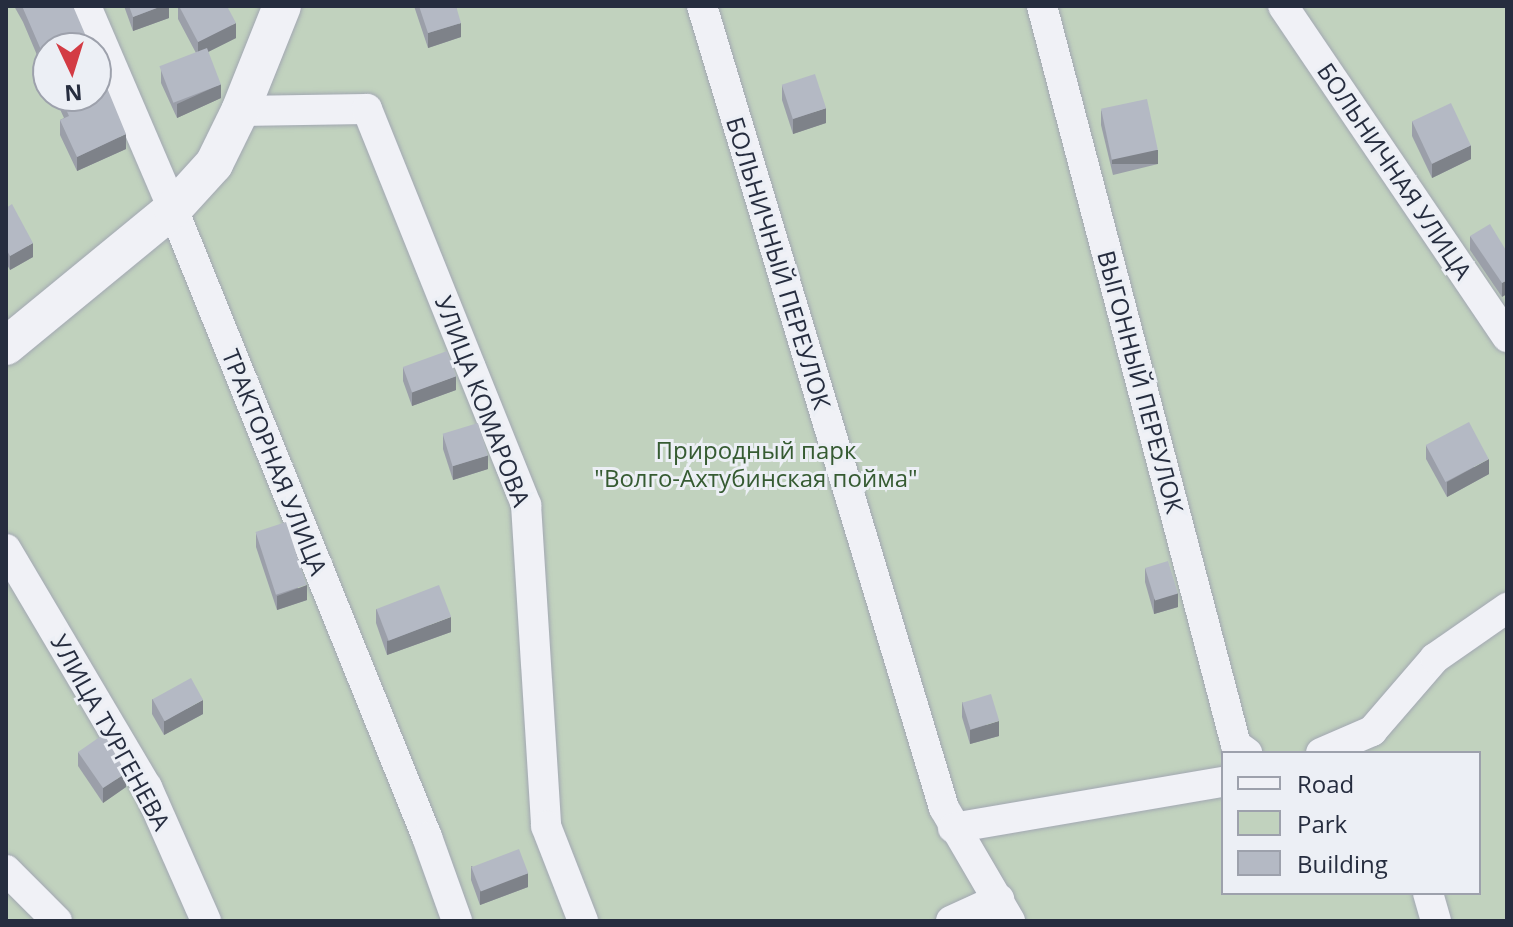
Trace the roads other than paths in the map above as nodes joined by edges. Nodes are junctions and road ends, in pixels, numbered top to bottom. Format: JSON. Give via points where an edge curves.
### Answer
{"nodes":[{"id":1,"x":86,"y":6,"type":"edge"},
{"id":2,"x":282,"y":6,"type":"edge"},
{"id":3,"x":702,"y":6,"type":"edge"},
{"id":4,"x":1042,"y":6,"type":"edge"},
{"id":5,"x":1283,"y":6,"type":"edge"},
{"id":6,"x":240,"y":111,"type":"junction"},
{"id":7,"x":173,"y":209,"type":"junction"},
{"id":8,"x":1507,"y":337,"type":"edge"},
{"id":9,"x":6,"y":346,"type":"edge"},
{"id":10,"x":8,"y":560,"type":"edge"},
{"id":11,"x":1507,"y":608,"type":"edge"},
{"id":12,"x":1244,"y":751,"type":"edge"},
{"id":13,"x":1326,"y":751,"type":"edge"},
{"id":14,"x":1221,"y":782,"type":"edge"},
{"id":15,"x":953,"y":828,"type":"junction"},
{"id":16,"x":6,"y":870,"type":"edge"},
{"id":17,"x":1429,"y":895,"type":"edge"},
{"id":18,"x":1004,"y":910,"type":"edge"},
{"id":19,"x":57,"y":921,"type":"edge"},
{"id":20,"x":206,"y":921,"type":"edge"},
{"id":21,"x":457,"y":921,"type":"edge"},
{"id":22,"x":583,"y":921,"type":"edge"},
{"id":23,"x":951,"y":921,"type":"edge"},
{"id":24,"x":1436,"y":921,"type":"edge"}],
"edges":[{"from":1,"to":7,"type":"street","name":"ТРАКТОРНАЯ УЛИЦА"},
{"from":2,"to":6,"type":"street"},
{"from":3,"to":15,"type":"street","name":"БОЛЬНИЧНЫЙ ПЕРЕУЛОК"},
{"from":4,"to":12,"type":"street","name":"ВЫГОННЫЙ ПЕРЕУЛОК","via":[[1236,745]]},
{"from":5,"to":8,"type":"street","name":"БОЛЬНИЧНАЯ УЛИЦА"},
{"from":6,"to":7,"type":"street","via":[[214,164]]},
{"from":6,"to":22,"type":"street","name":"УЛИЦА КОМАРОВА","via":[[367,109],[526,505],[546,826]]},
{"from":7,"to":9,"type":"street"},
{"from":7,"to":21,"type":"street","name":"ТРАКТОРНАЯ УЛИЦА"},
{"from":10,"to":20,"type":"street","name":"УЛИЦА ТУРГЕНЕВА","via":[[147,787]]},
{"from":11,"to":13,"type":"street","via":[[1435,658],[1372,731]]},
{"from":14,"to":15,"type":"street"},
{"from":15,"to":18,"type":"street","name":"БОЛЬНИЧНЫЙ ПЕРЕУЛОК"},
{"from":16,"to":19,"type":"street"},
{"from":17,"to":24,"type":"street"},
{"from":18,"to":23,"type":"street"}]}
